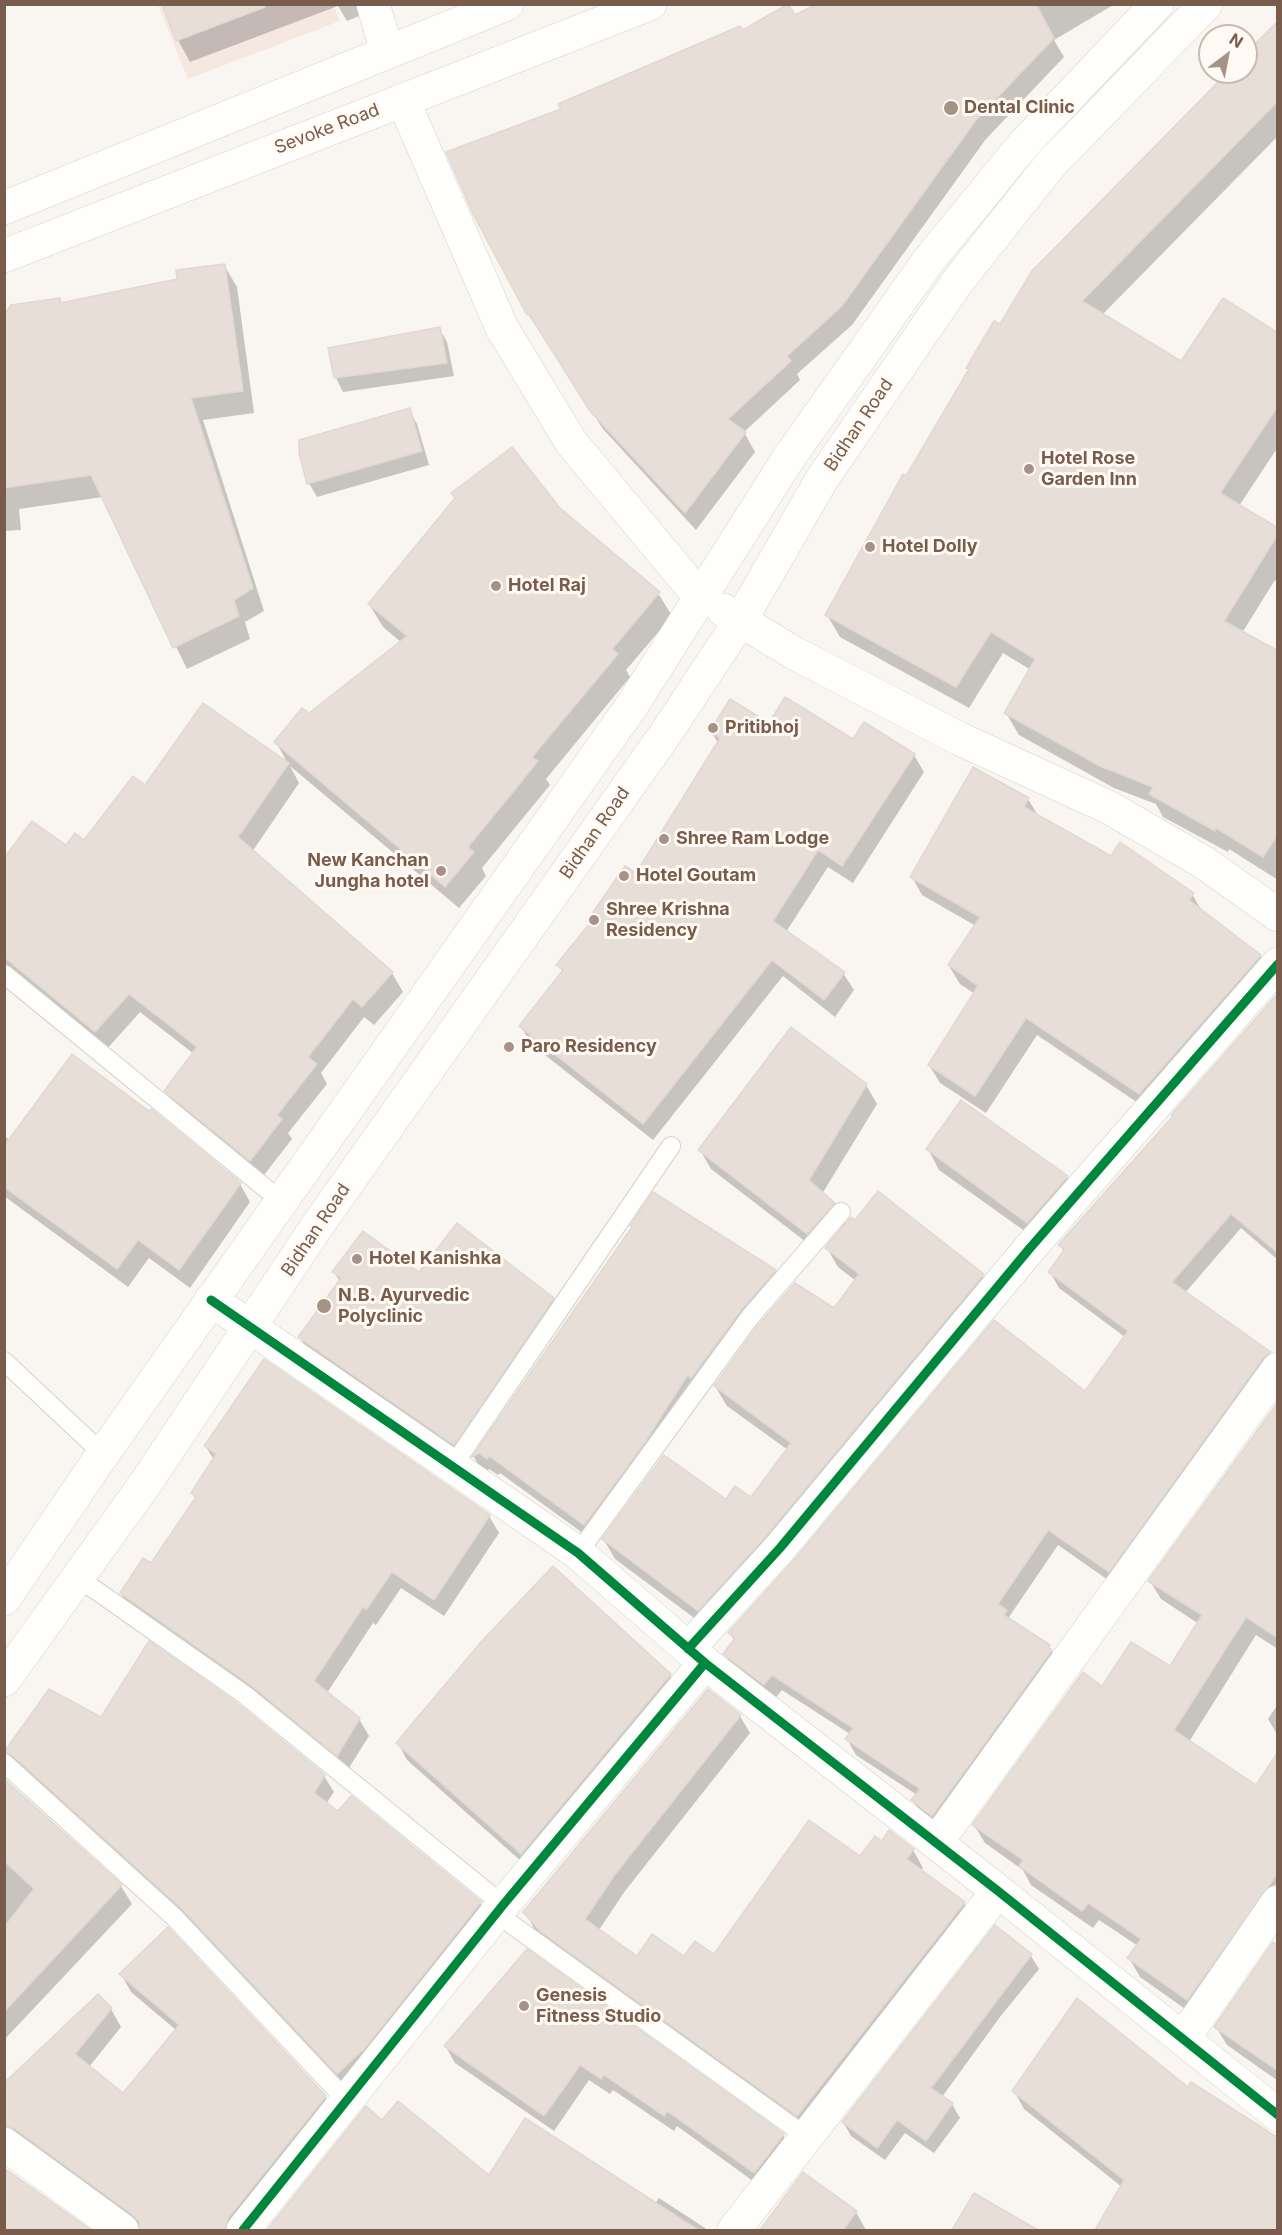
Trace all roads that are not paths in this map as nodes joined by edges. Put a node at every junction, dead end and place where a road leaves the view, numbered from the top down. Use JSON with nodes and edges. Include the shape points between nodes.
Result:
{"nodes":[{"id":1,"x":374,"y":4,"type":"edge"},
{"id":2,"x":507,"y":4,"type":"edge"},
{"id":3,"x":650,"y":4,"type":"edge"},
{"id":4,"x":1157,"y":4,"type":"edge"},
{"id":5,"x":1206,"y":4,"type":"edge"},
{"id":6,"x":431,"y":35,"type":"junction"},
{"id":7,"x":387,"y":52,"type":"junction"},
{"id":8,"x":350,"y":68,"type":"junction"},
{"id":9,"x":451,"y":81,"type":"junction"},
{"id":10,"x":403,"y":100,"type":"junction"},
{"id":11,"x":368,"y":113,"type":"junction"},
{"id":12,"x":4,"y":208,"type":"edge"},
{"id":13,"x":4,"y":256,"type":"edge"},
{"id":14,"x":699,"y":596,"type":"junction"},
{"id":15,"x":740,"y":621,"type":"junction"},
{"id":16,"x":1278,"y":915,"type":"edge"},
{"id":17,"x":1278,"y":964,"type":"edge"},
{"id":18,"x":4,"y":974,"type":"edge"},
{"id":19,"x":671,"y":1146,"type":"dead end"},
{"id":20,"x":281,"y":1201,"type":"junction"},
{"id":21,"x":841,"y":1212,"type":"dead end"},
{"id":22,"x":211,"y":1300,"type":"junction"},
{"id":23,"x":251,"y":1327,"type":"junction"},
{"id":24,"x":4,"y":1361,"type":"edge"},
{"id":25,"x":1278,"y":1369,"type":"edge"},
{"id":26,"x":103,"y":1454,"type":"junction"},
{"id":27,"x":452,"y":1467,"type":"junction"},
{"id":28,"x":145,"y":1484,"type":"junction"},
{"id":29,"x":578,"y":1553,"type":"junction"},
{"id":30,"x":77,"y":1577,"type":"junction"},
{"id":31,"x":4,"y":1599,"type":"edge"},
{"id":32,"x":697,"y":1656,"type":"junction"},
{"id":33,"x":4,"y":1680,"type":"edge"},
{"id":34,"x":4,"y":1763,"type":"edge"},
{"id":35,"x":936,"y":1843,"type":"junction"},
{"id":36,"x":998,"y":1891,"type":"junction"},
{"id":37,"x":1278,"y":1902,"type":"edge"},
{"id":38,"x":500,"y":1910,"type":"junction"},
{"id":39,"x":1183,"y":2039,"type":"junction"},
{"id":40,"x":346,"y":2100,"type":"junction"},
{"id":41,"x":1278,"y":2115,"type":"edge"},
{"id":42,"x":807,"y":2137,"type":"junction"},
{"id":43,"x":4,"y":2144,"type":"edge"},
{"id":44,"x":122,"y":2230,"type":"edge"},
{"id":45,"x":243,"y":2230,"type":"edge"},
{"id":46,"x":734,"y":2230,"type":"edge"}],
"edges":[{"from":1,"to":7,"type":"street"},
{"from":2,"to":6,"type":"street"},
{"from":3,"to":9,"type":"street","name":"Sevoke Road"},
{"from":4,"to":14,"type":"street","name":"Bidhan Road","via":[[1024,144],[928,260],[788,459]]},
{"from":5,"to":15,"type":"street","name":"Bidhan Road","via":[[1050,165],[958,281],[822,479]]},
{"from":6,"to":7,"type":"street"},
{"from":6,"to":9,"type":"street"},
{"from":7,"to":8,"type":"street"},
{"from":8,"to":11,"type":"street"},
{"from":8,"to":12,"type":"street"},
{"from":9,"to":10,"type":"street","name":"Sevoke Road"},
{"from":10,"to":11,"type":"street","name":"Sevoke Road"},
{"from":10,"to":14,"type":"street","via":[[502,328],[571,441]]},
{"from":11,"to":13,"type":"street","name":"Sevoke Road"},
{"from":14,"to":15,"type":"street"},
{"from":14,"to":20,"type":"street","name":"Bidhan Road","via":[[631,707]]},
{"from":15,"to":16,"type":"street","via":[[950,734],[1110,808],[1203,862]]},
{"from":15,"to":23,"type":"street","name":"Bidhan Road","via":[[659,743],[317,1226]]},
{"from":17,"to":32,"type":"street","via":[[1030,1248],[780,1548]]},
{"from":18,"to":20,"type":"lane"},
{"from":19,"to":27,"type":"lane"},
{"from":20,"to":22,"type":"street","name":"Bidhan Road"},
{"from":21,"to":29,"type":"lane","via":[[750,1317]]},
{"from":22,"to":23,"type":"street"},
{"from":22,"to":26,"type":"street","name":"Bidhan Road"},
{"from":23,"to":27,"type":"street"},
{"from":23,"to":28,"type":"street","name":"Bidhan Road"},
{"from":24,"to":26,"type":"lane"},
{"from":25,"to":35,"type":"street"},
{"from":26,"to":28,"type":"street"},
{"from":26,"to":31,"type":"street","name":"Bidhan Road"},
{"from":27,"to":29,"type":"street"},
{"from":28,"to":30,"type":"street","name":"Bidhan Road"},
{"from":29,"to":32,"type":"street"},
{"from":30,"to":33,"type":"street","name":"Bidhan Road"},
{"from":30,"to":38,"type":"lane","via":[[245,1695]]},
{"from":32,"to":35,"type":"street"},
{"from":32,"to":38,"type":"street"},
{"from":34,"to":40,"type":"lane","via":[[174,1917]]},
{"from":35,"to":36,"type":"street"},
{"from":36,"to":39,"type":"street"},
{"from":36,"to":42,"type":"street"},
{"from":37,"to":39,"type":"street"},
{"from":38,"to":40,"type":"street"},
{"from":38,"to":42,"type":"lane"},
{"from":39,"to":41,"type":"street"},
{"from":40,"to":45,"type":"street"},
{"from":42,"to":46,"type":"street"},
{"from":43,"to":44,"type":"street"}]}
